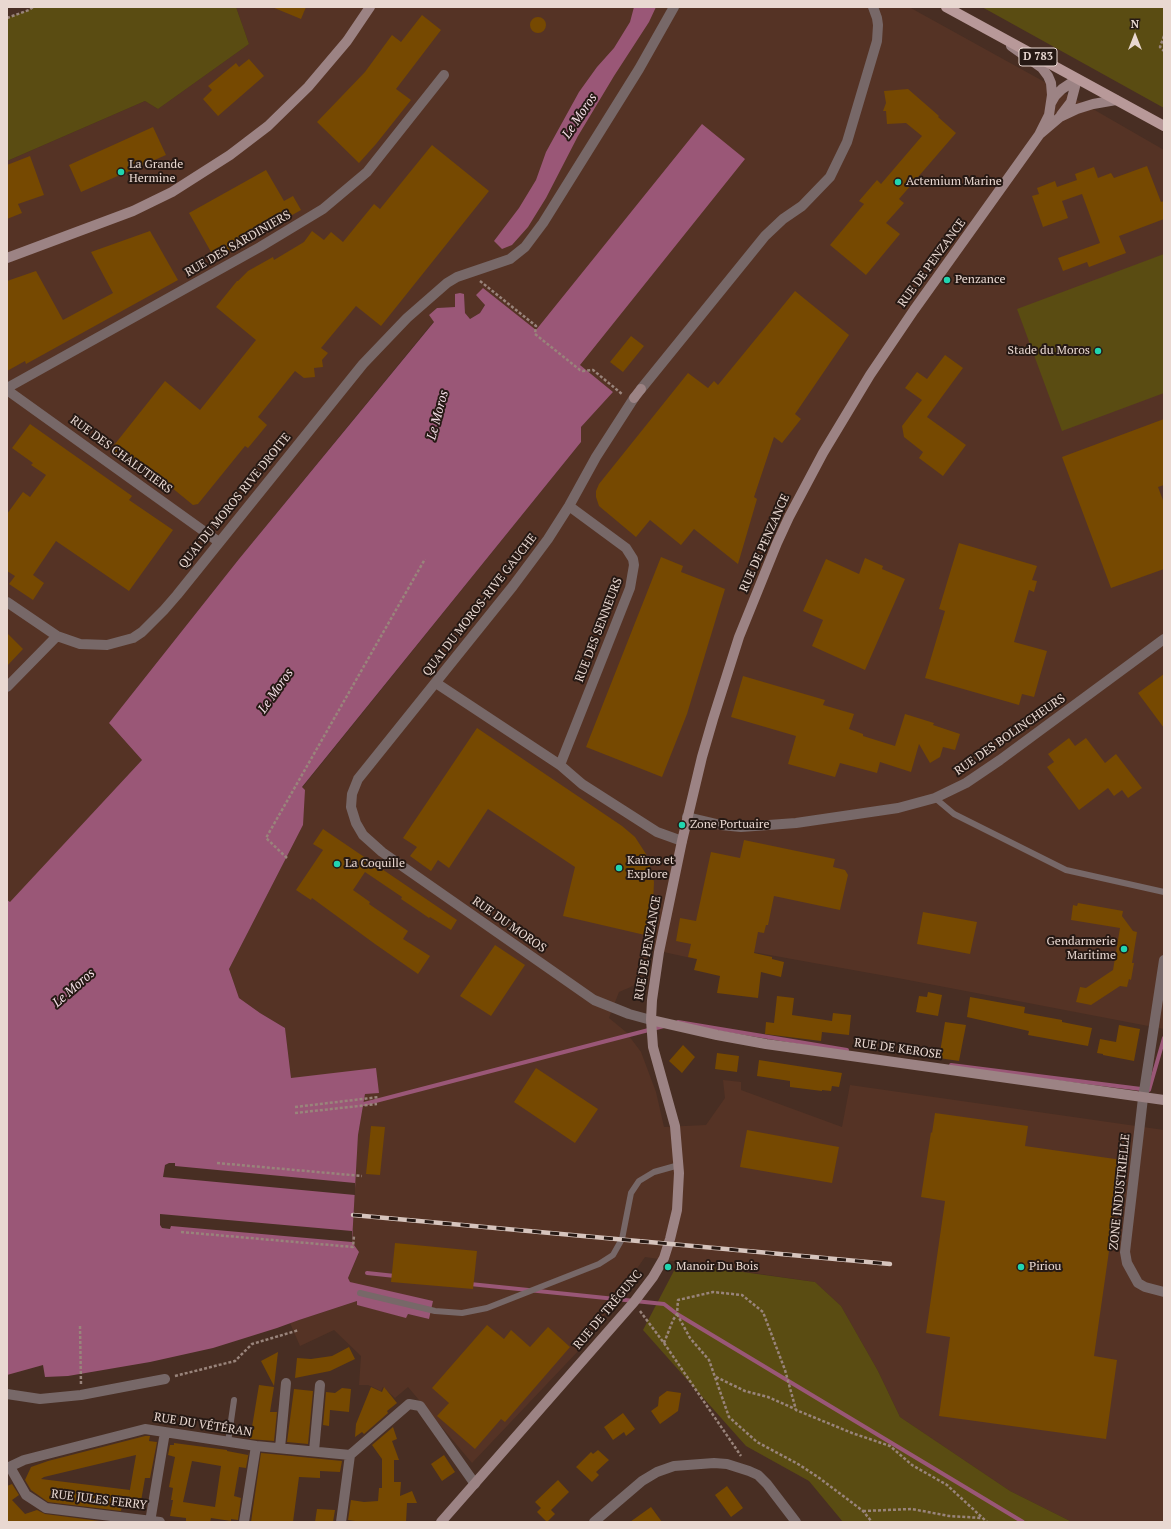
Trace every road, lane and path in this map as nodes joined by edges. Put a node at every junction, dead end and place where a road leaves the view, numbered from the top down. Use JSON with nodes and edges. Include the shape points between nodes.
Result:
{"nodes":[{"id":1,"x":33,"y":7,"type":"edge"},
{"id":2,"x":370,"y":7,"type":"edge"},
{"id":3,"x":674,"y":7,"type":"edge"},
{"id":4,"x":873,"y":7,"type":"edge"},
{"id":5,"x":946,"y":7,"type":"edge"},
{"id":6,"x":7,"y":18,"type":"edge"},
{"id":7,"x":998,"y":35,"type":"junction"},
{"id":8,"x":1164,"y":36,"type":"edge"},
{"id":9,"x":1164,"y":51,"type":"edge"},
{"id":10,"x":444,"y":75,"type":"dead end"},
{"id":11,"x":1077,"y":79,"type":"junction"},
{"id":12,"x":1116,"y":100,"type":"junction"},
{"id":13,"x":1051,"y":103,"type":"junction"},
{"id":14,"x":1060,"y":117,"type":"junction"},
{"id":15,"x":1164,"y":126,"type":"edge"},
{"id":16,"x":1039,"y":135,"type":"junction"},
{"id":17,"x":7,"y":258,"type":"edge"},
{"id":18,"x":482,"y":283,"type":"dead end"},
{"id":19,"x":7,"y":389,"type":"edge"},
{"id":20,"x":616,"y":389,"type":"dead end"},
{"id":21,"x":641,"y":389,"type":"joint"},
{"id":22,"x":634,"y":398,"type":"joint"},
{"id":23,"x":569,"y":506,"type":"junction"},
{"id":24,"x":219,"y":542,"type":"junction"},
{"id":25,"x":425,"y":559,"type":"dead end"},
{"id":26,"x":7,"y":602,"type":"edge"},
{"id":27,"x":57,"y":636,"type":"junction"},
{"id":28,"x":1164,"y":639,"type":"edge"},
{"id":29,"x":436,"y":682,"type":"junction"},
{"id":30,"x":7,"y":687,"type":"edge"},
{"id":31,"x":560,"y":765,"type":"junction"},
{"id":32,"x":935,"y":798,"type":"junction"},
{"id":33,"x":687,"y":817,"type":"junction"},
{"id":34,"x":363,"y":835,"type":"joint"},
{"id":35,"x":682,"y":841,"type":"junction"},
{"id":36,"x":287,"y":858,"type":"dead end"},
{"id":37,"x":1164,"y":892,"type":"edge"},
{"id":38,"x":1164,"y":960,"type":"edge"},
{"id":39,"x":651,"y":1020,"type":"junction"},
{"id":40,"x":379,"y":1097,"type":"dead end"},
{"id":41,"x":1143,"y":1098,"type":"junction"},
{"id":42,"x":1164,"y":1100,"type":"edge"},
{"id":43,"x":377,"y":1104,"type":"dead end"},
{"id":44,"x":295,"y":1107,"type":"dead end"},
{"id":45,"x":295,"y":1113,"type":"dead end"},
{"id":46,"x":217,"y":1163,"type":"dead end"},
{"id":47,"x":679,"y":1165,"type":"junction"},
{"id":48,"x":362,"y":1176,"type":"dead end"},
{"id":49,"x":181,"y":1232,"type":"dead end"},
{"id":50,"x":354,"y":1236,"type":"dead end"},
{"id":51,"x":1164,"y":1292,"type":"edge"},
{"id":52,"x":360,"y":1293,"type":"dead end"},
{"id":53,"x":634,"y":1302,"type":"junction"},
{"id":54,"x":677,"y":1314,"type":"junction"},
{"id":55,"x":80,"y":1326,"type":"dead end"},
{"id":56,"x":299,"y":1330,"type":"dead end"},
{"id":57,"x":664,"y":1343,"type":"junction"},
{"id":58,"x":81,"y":1376,"type":"dead end"},
{"id":59,"x":716,"y":1377,"type":"junction"},
{"id":60,"x":165,"y":1379,"type":"joint"},
{"id":61,"x":286,"y":1383,"type":"dead end"},
{"id":62,"x":320,"y":1385,"type":"dead end"},
{"id":63,"x":7,"y":1394,"type":"edge"},
{"id":64,"x":234,"y":1400,"type":"dead end"},
{"id":65,"x":796,"y":1410,"type":"junction"},
{"id":66,"x":165,"y":1432,"type":"junction"},
{"id":67,"x":228,"y":1442,"type":"junction"},
{"id":68,"x":256,"y":1446,"type":"junction"},
{"id":69,"x":280,"y":1448,"type":"junction"},
{"id":70,"x":314,"y":1451,"type":"junction"},
{"id":71,"x":350,"y":1455,"type":"junction"},
{"id":72,"x":8,"y":1467,"type":"edge"},
{"id":73,"x":749,"y":1470,"type":"junction"},
{"id":74,"x":475,"y":1484,"type":"junction"},
{"id":75,"x":863,"y":1511,"type":"junction"},
{"id":76,"x":983,"y":1518,"type":"junction"},
{"id":77,"x":601,"y":1520,"type":"edge"},
{"id":78,"x":154,"y":1521,"type":"edge"},
{"id":79,"x":244,"y":1522,"type":"edge"},
{"id":80,"x":341,"y":1522,"type":"edge"},
{"id":81,"x":441,"y":1522,"type":"edge"},
{"id":82,"x":796,"y":1522,"type":"edge"},
{"id":83,"x":872,"y":1522,"type":"edge"},
{"id":84,"x":987,"y":1522,"type":"edge"}],
"edges":[{"from":1,"to":6,"type":"path"},
{"from":2,"to":17,"type":"main road","via":[[347,41],[308,87],[268,126],[224,159],[172,192],[133,211]]},
{"from":3,"to":24,"type":"street","name":"QUAI DU MOROS RIVE DROITE","via":[[639,69],[543,223],[525,247],[506,261],[457,277],[447,283],[407,318],[364,364]]},
{"from":4,"to":21,"type":"street","via":[[878,25],[877,41],[846,142],[830,177],[802,206],[765,236]]},
{"from":5,"to":7,"type":"main road","number":"D 783"},
{"from":7,"to":11,"type":"main road","number":"D 783"},
{"from":7,"to":13,"type":"main road","name":"RUE DE PENZANCE","via":[[1042,68],[1051,83]]},
{"from":8,"to":9,"type":"path","via":[[1160,47]]},
{"from":10,"to":19,"type":"street","name":"RUE DES SARDINIERS","via":[[367,172],[323,209]]},
{"from":11,"to":12,"type":"main road","number":"D 783"},
{"from":11,"to":13,"type":"main road","via":[[1062,89]]},
{"from":11,"to":14,"type":"main road","via":[[1071,102]]},
{"from":12,"to":14,"type":"main road","name":"RUE DE PENZANCE","via":[[1093,104]]},
{"from":12,"to":15,"type":"main road","number":"D 783"},
{"from":13,"to":16,"type":"main road","name":"RUE DE PENZANCE","via":[[1049,115]]},
{"from":14,"to":16,"type":"main road","name":"RUE DE PENZANCE"},
{"from":16,"to":33,"type":"main road","name":"RUE DE PENZANCE","via":[[870,375],[803,489],[777,543],[730,663]]},
{"from":18,"to":20,"type":"path","via":[[536,326],[535,334],[580,370],[593,370]]},
{"from":19,"to":24,"type":"street","name":"RUE DES CHALUTIERS"},
{"from":21,"to":22,"type":"main road","name":"QUAI DU MOROS-RIVE GAUCHE"},
{"from":22,"to":23,"type":"street","name":"QUAI DU MOROS-RIVE GAUCHE"},
{"from":23,"to":29,"type":"street","name":"QUAI DU MOROS-RIVE GAUCHE","via":[[514,586]]},
{"from":23,"to":31,"type":"street","name":"RUE DES SENNEURS","via":[[626,548],[633,558],[634,565],[630,588]]},
{"from":24,"to":27,"type":"street","name":"QUAI DU MOROS RIVE DROITE","via":[[164,610],[133,638],[107,645],[88,646]]},
{"from":25,"to":36,"type":"path","via":[[266,838]]},
{"from":26,"to":27,"type":"street","name":"QUAI DU MOROS RIVE DROITE"},
{"from":27,"to":30,"type":"street"},
{"from":28,"to":32,"type":"street","name":"RUE DES BOLINCHEURS","via":[[1000,760],[966,783]]},
{"from":29,"to":31,"type":"street"},
{"from":29,"to":34,"type":"street","name":"QUAI DU MOROS-RIVE GAUCHE","via":[[358,779],[352,794],[351,807]]},
{"from":31,"to":35,"type":"street","via":[[582,784],[657,832]]},
{"from":32,"to":33,"type":"street","name":"RUE DES BOLINCHEURS","via":[[898,808],[796,823],[741,827]]},
{"from":32,"to":37,"type":"lane","via":[[954,814],[1066,870]]},
{"from":33,"to":35,"type":"main road","name":"RUE DE PENZANCE"},
{"from":34,"to":39,"type":"street","name":"RUE DU MOROS","via":[[382,852],[594,1000]]},
{"from":35,"to":39,"type":"main road","name":"RUE DE PENZANCE","via":[[659,952]]},
{"from":38,"to":41,"type":"street"},
{"from":39,"to":41,"type":"main road","name":"RUE DE KEROSE","via":[[766,1044]]},
{"from":39,"to":47,"type":"main road","name":"RUE DE TRÉGUNC","via":[[651,1036],[656,1059],[675,1126]]},
{"from":40,"to":44,"type":"path"},
{"from":41,"to":42,"type":"main road","name":"RUE DE KEROSE"},
{"from":41,"to":51,"type":"street","name":"ZONE INDUSTRIELLE","via":[[1125,1252],[1127,1263],[1138,1283]]},
{"from":43,"to":45,"type":"path"},
{"from":46,"to":48,"type":"path"},
{"from":47,"to":52,"type":"lane","via":[[654,1172],[639,1181],[631,1193],[622,1239],[613,1255],[599,1264],[486,1308],[462,1314],[435,1311]]},
{"from":47,"to":53,"type":"main road","name":"RUE DE TRÉGUNC","via":[[677,1210],[664,1258]]},
{"from":49,"to":50,"type":"path","via":[[354,1247]]},
{"from":53,"to":57,"type":"path"},
{"from":53,"to":74,"type":"main road","name":"RUE DE TRÉGUNC"},
{"from":54,"to":57,"type":"path"},
{"from":54,"to":59,"type":"path","via":[[690,1338],[709,1360]]},
{"from":54,"to":65,"type":"path","via":[[678,1300],[714,1292],[742,1295],[758,1307],[763,1312],[774,1338]]},
{"from":55,"to":58,"type":"path"},
{"from":56,"to":60,"type":"path","via":[[252,1344],[235,1361]]},
{"from":57,"to":73,"type":"path"},
{"from":59,"to":65,"type":"path"},
{"from":59,"to":75,"type":"path","via":[[729,1417],[757,1442],[808,1471]]},
{"from":60,"to":63,"type":"street","via":[[74,1396],[40,1399]]},
{"from":61,"to":69,"type":"street"},
{"from":62,"to":70,"type":"street"},
{"from":64,"to":67,"type":"lane"},
{"from":65,"to":76,"type":"path","via":[[890,1446],[912,1465],[947,1485]]},
{"from":66,"to":67,"type":"street","name":"RUE DU VÉTÉRAN"},
{"from":66,"to":72,"type":"street","name":"RUE DU VÉTÉRAN","via":[[145,1429],[24,1460]]},
{"from":66,"to":78,"type":"street"},
{"from":67,"to":68,"type":"street","name":"RUE DU VÉTÉRAN"},
{"from":68,"to":69,"type":"street","name":"RUE DU VÉTÉRAN"},
{"from":68,"to":79,"type":"street"},
{"from":69,"to":70,"type":"street","name":"RUE DU VÉTÉRAN"},
{"from":70,"to":71,"type":"street","name":"RUE DU VÉTÉRAN"},
{"from":71,"to":74,"type":"street","via":[[409,1404],[420,1406]]},
{"from":71,"to":80,"type":"street"},
{"from":72,"to":78,"type":"street","name":"RUE JULES FERRY","via":[[26,1495],[46,1508]]},
{"from":73,"to":77,"type":"street","via":[[714,1463],[674,1466],[642,1481]]},
{"from":73,"to":82,"type":"street","via":[[767,1484]]},
{"from":74,"to":81,"type":"main road","name":"RUE DE TRÉGUNC"},
{"from":75,"to":76,"type":"path","via":[[912,1509],[949,1516]]},
{"from":75,"to":83,"type":"path"},
{"from":76,"to":84,"type":"path"}]}
